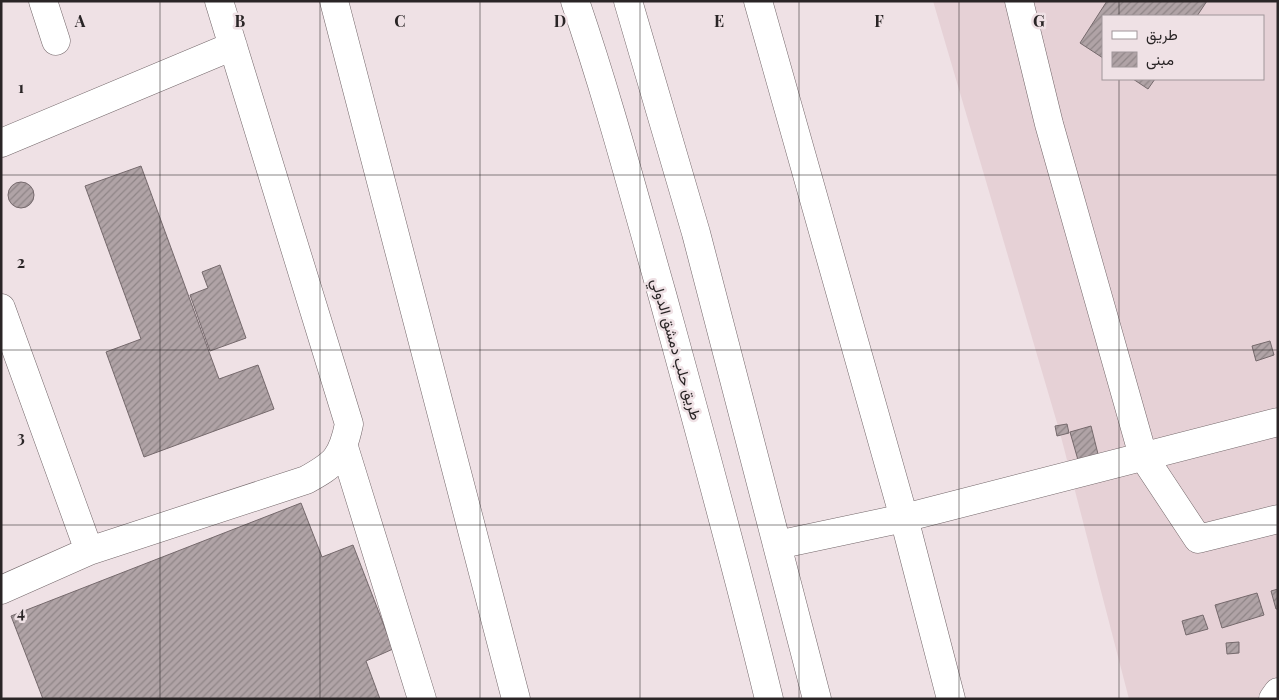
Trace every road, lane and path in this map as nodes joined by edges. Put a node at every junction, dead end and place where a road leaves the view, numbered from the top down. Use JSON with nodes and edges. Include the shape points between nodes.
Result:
{"nodes":[{"id":1,"x":43,"y":1,"type":"edge"},
{"id":2,"x":220,"y":1,"type":"edge"},
{"id":3,"x":334,"y":1,"type":"edge"},
{"id":4,"x":575,"y":1,"type":"edge"},
{"id":5,"x":628,"y":1,"type":"edge"},
{"id":6,"x":758,"y":1,"type":"edge"},
{"id":7,"x":1019,"y":1,"type":"edge"},
{"id":8,"x":56,"y":41,"type":"dead end"},
{"id":9,"x":233,"y":46,"type":"junction"},
{"id":10,"x":1,"y":143,"type":"edge"},
{"id":11,"x":1,"y":308,"type":"edge"},
{"id":12,"x":1278,"y":422,"type":"edge"},
{"id":13,"x":344,"y":448,"type":"junction"},
{"id":14,"x":1144,"y":456,"type":"junction"},
{"id":15,"x":904,"y":518,"type":"junction"},
{"id":16,"x":1278,"y":519,"type":"edge"},
{"id":17,"x":777,"y":545,"type":"junction"},
{"id":18,"x":89,"y":551,"type":"junction"},
{"id":19,"x":1,"y":590,"type":"edge"},
{"id":20,"x":1278,"y":692,"type":"edge"},
{"id":21,"x":422,"y":699,"type":"edge"},
{"id":22,"x":516,"y":699,"type":"edge"},
{"id":23,"x":770,"y":699,"type":"edge"},
{"id":24,"x":817,"y":699,"type":"edge"},
{"id":25,"x":950,"y":699,"type":"edge"},
{"id":26,"x":1273,"y":699,"type":"edge"}],
"edges":[{"from":1,"to":8,"type":"main road"},
{"from":2,"to":9,"type":"main road"},
{"from":3,"to":22,"type":"main road"},
{"from":4,"to":23,"type":"main road","name":"طريق حلب دمشق الدولي","via":[[659,285]]},
{"from":5,"to":17,"type":"main road","via":[[696,233]]},
{"from":6,"to":15,"type":"main road"},
{"from":7,"to":14,"type":"main road","via":[[1049,124]]},
{"from":9,"to":10,"type":"main road"},
{"from":9,"to":13,"type":"main road","via":[[349,424]]},
{"from":11,"to":18,"type":"main road"},
{"from":12,"to":14,"type":"main road"},
{"from":13,"to":18,"type":"main road","via":[[329,467],[306,480]]},
{"from":13,"to":21,"type":"main road"},
{"from":14,"to":15,"type":"main road"},
{"from":14,"to":16,"type":"main road","via":[[1198,540]]},
{"from":15,"to":17,"type":"main road"},
{"from":15,"to":25,"type":"main road"},
{"from":17,"to":24,"type":"main road"},
{"from":18,"to":19,"type":"main road"},
{"from":20,"to":26,"type":"main road"}]}
